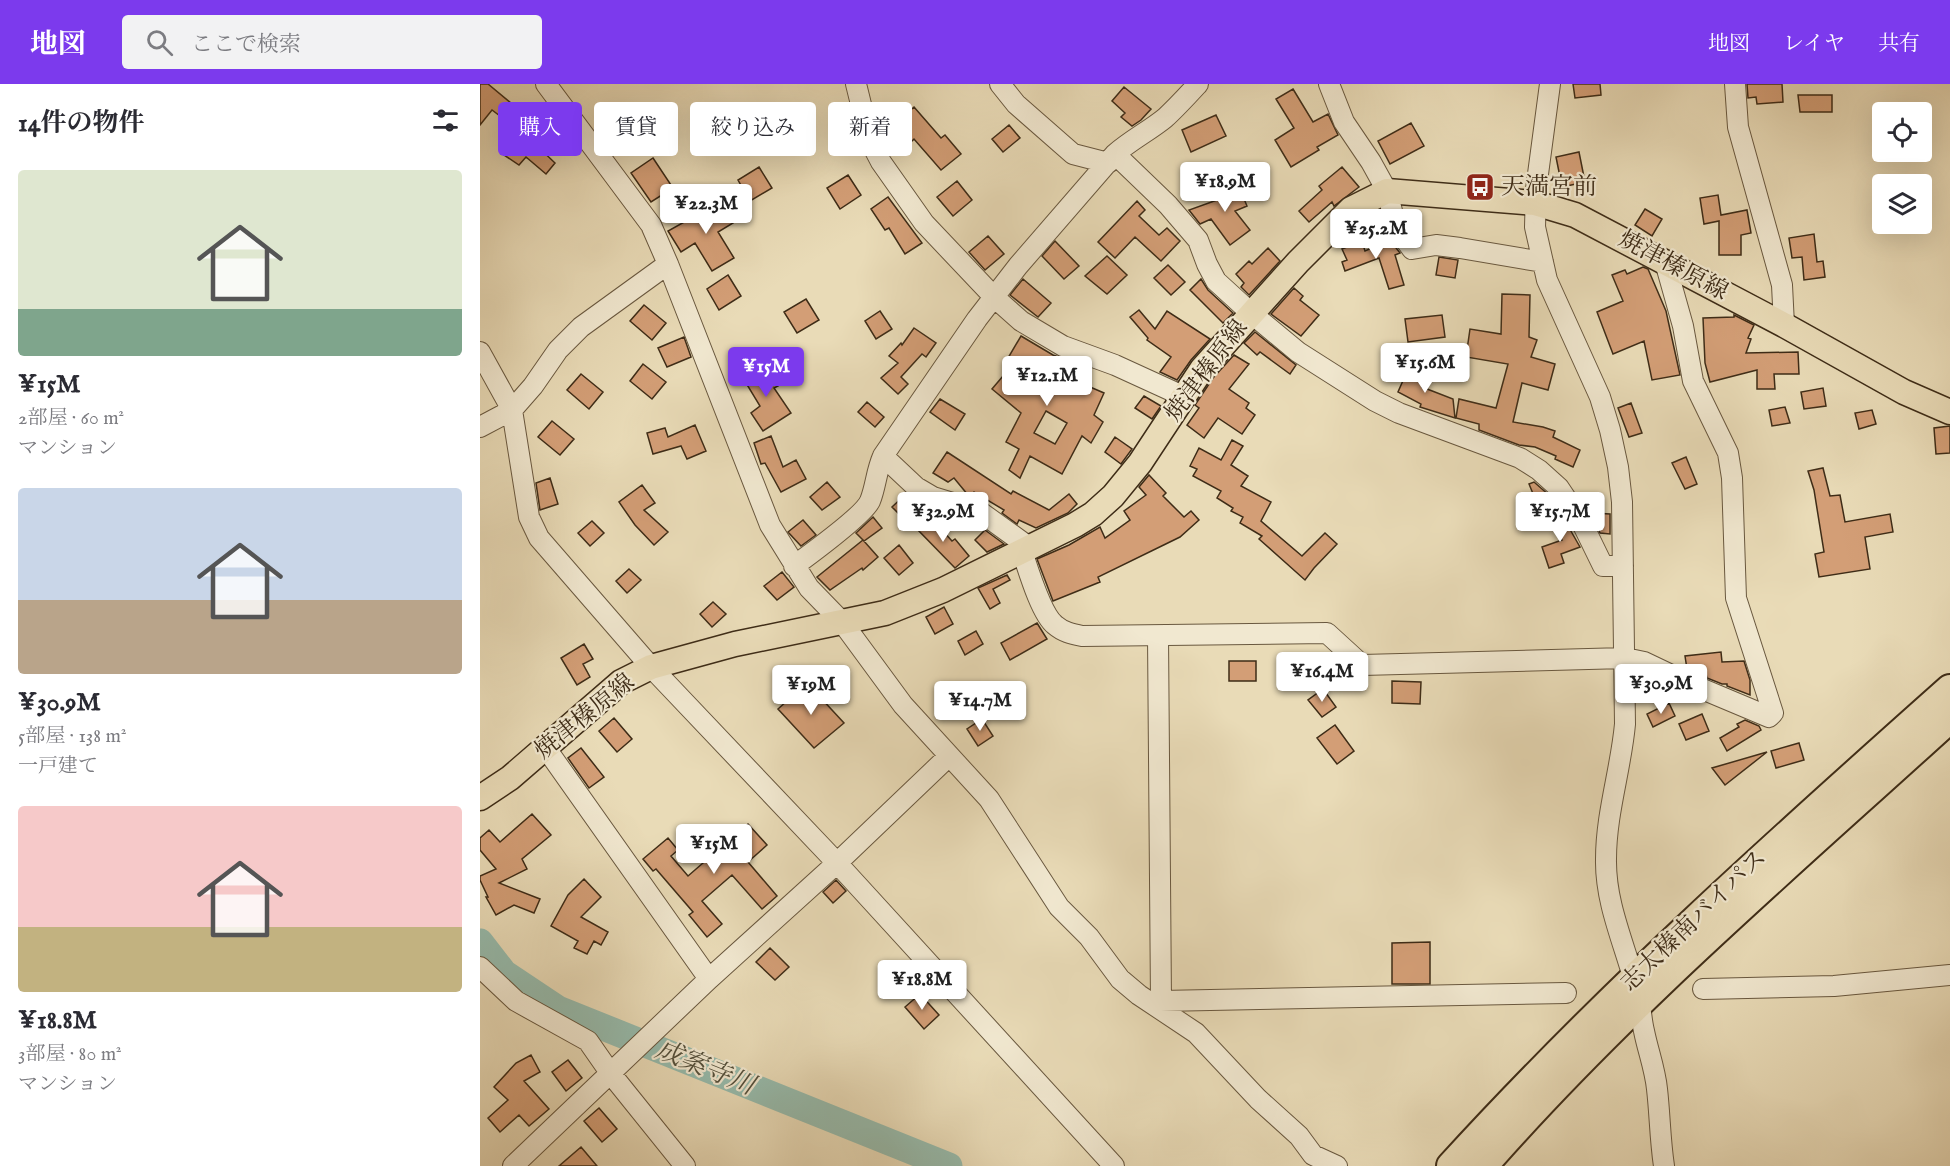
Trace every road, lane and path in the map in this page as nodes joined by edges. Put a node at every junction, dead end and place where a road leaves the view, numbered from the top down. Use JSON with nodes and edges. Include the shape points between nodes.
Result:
{"nodes":[{"id":1,"x":546,"y":84,"type":"edge"},
{"id":2,"x":856,"y":84,"type":"edge"},
{"id":3,"x":1000,"y":84,"type":"edge"},
{"id":4,"x":1198,"y":84,"type":"edge"},
{"id":5,"x":1329,"y":84,"type":"edge"},
{"id":6,"x":1550,"y":84,"type":"edge"},
{"id":7,"x":1735,"y":84,"type":"edge"},
{"id":8,"x":1112,"y":159,"type":"junction"},
{"id":9,"x":1387,"y":191,"type":"junction"},
{"id":10,"x":1535,"y":203,"type":"junction"},
{"id":11,"x":1543,"y":262,"type":"junction"},
{"id":12,"x":1665,"y":262,"type":"junction"},
{"id":13,"x":668,"y":264,"type":"junction"},
{"id":14,"x":994,"y":297,"type":"junction"},
{"id":15,"x":1251,"y":313,"type":"junction"},
{"id":16,"x":1784,"y":325,"type":"junction"},
{"id":17,"x":480,"y":352,"type":"edge"},
{"id":18,"x":1185,"y":397,"type":"junction"},
{"id":19,"x":512,"y":410,"type":"junction"},
{"id":20,"x":1950,"y":412,"type":"edge"},
{"id":21,"x":480,"y":427,"type":"edge"},
{"id":22,"x":883,"y":456,"type":"junction"},
{"id":23,"x":1025,"y":549,"type":"junction"},
{"id":24,"x":794,"y":566,"type":"junction"},
{"id":25,"x":1623,"y":566,"type":"junction"},
{"id":26,"x":842,"y":622,"type":"junction"},
{"id":27,"x":1158,"y":636,"type":"junction"},
{"id":28,"x":1625,"y":658,"type":"junction"},
{"id":29,"x":651,"y":667,"type":"junction"},
{"id":30,"x":1950,"y":689,"type":"edge"},
{"id":31,"x":1950,"y":718,"type":"edge"},
{"id":32,"x":545,"y":747,"type":"junction"},
{"id":33,"x":949,"y":756,"type":"junction"},
{"id":34,"x":480,"y":798,"type":"edge"},
{"id":35,"x":837,"y":863,"type":"junction"},
{"id":36,"x":480,"y":967,"type":"edge"},
{"id":37,"x":1950,"y":975,"type":"edge"},
{"id":38,"x":709,"y":979,"type":"junction"},
{"id":39,"x":1703,"y":989,"type":"dead end"},
{"id":40,"x":1636,"y":991,"type":"junction"},
{"id":41,"x":1566,"y":993,"type":"dead end"},
{"id":42,"x":1161,"y":1005,"type":"junction"},
{"id":43,"x":611,"y":1074,"type":"junction"},
{"id":44,"x":513,"y":1166,"type":"edge"},
{"id":45,"x":685,"y":1166,"type":"edge"},
{"id":46,"x":1114,"y":1166,"type":"edge"},
{"id":47,"x":1337,"y":1166,"type":"edge"},
{"id":48,"x":1451,"y":1166,"type":"edge"},
{"id":49,"x":1483,"y":1166,"type":"edge"},
{"id":50,"x":1664,"y":1166,"type":"edge"}],
"edges":[{"from":1,"to":13,"type":"street","via":[[651,225]]},
{"from":2,"to":14,"type":"street","via":[[870,141],[881,162],[924,223]]},
{"from":3,"to":8,"type":"street","via":[[1016,104],[1073,154]]},
{"from":4,"to":8,"type":"street","via":[[1163,119]]},
{"from":5,"to":9,"type":"street","via":[[1344,122]]},
{"from":6,"to":10,"type":"street"},
{"from":7,"to":16,"type":"street","via":[[1738,127],[1782,285]]},
{"from":8,"to":14,"type":"street"},
{"from":8,"to":15,"type":"street","via":[[1175,214],[1198,240],[1216,281]]},
{"from":9,"to":10,"type":"main road","name":"焼津榛原線"},
{"from":9,"to":11,"type":"street","via":[[1396,228],[1412,249],[1436,245]]},
{"from":9,"to":15,"type":"main road","name":"焼津榛原線","via":[[1352,209]]},
{"from":10,"to":11,"type":"street","via":[[1535,227]]},
{"from":10,"to":12,"type":"main road","name":"焼津榛原線","via":[[1575,214]]},
{"from":11,"to":25,"type":"street","via":[[1610,430],[1620,479]]},
{"from":12,"to":16,"type":"main road","name":"焼津榛原線"},
{"from":12,"to":28,"type":"street","via":[[1693,381],[1728,453],[1737,598],[1773,713],[1769,717],[1644,662]]},
{"from":13,"to":19,"type":"street","via":[[581,327]]},
{"from":13,"to":24,"type":"street","via":[[770,525]]},
{"from":14,"to":18,"type":"street","via":[[1021,321],[1063,346]]},
{"from":14,"to":22,"type":"street"},
{"from":15,"to":18,"type":"main road","name":"焼津榛原線","via":[[1202,369]]},
{"from":15,"to":25,"type":"street","via":[[1298,352],[1376,401],[1520,458],[1539,470],[1559,488],[1581,521],[1603,566]]},
{"from":16,"to":20,"type":"main road","name":"焼津榛原線","via":[[1904,392]]},
{"from":17,"to":19,"type":"street"},
{"from":18,"to":23,"type":"main road","name":"焼津榛原線","via":[[1113,496],[1075,525]]},
{"from":19,"to":21,"type":"street"},
{"from":19,"to":29,"type":"street","via":[[529,516],[539,538]]},
{"from":22,"to":23,"type":"street","via":[[916,487],[979,511]]},
{"from":22,"to":24,"type":"street","via":[[876,470],[870,503]]},
{"from":23,"to":26,"type":"main road","name":"焼津榛原線","via":[[943,590],[885,613]]},
{"from":23,"to":27,"type":"street","via":[[1042,604],[1053,624],[1082,636]]},
{"from":24,"to":26,"type":"street"},
{"from":25,"to":28,"type":"street"},
{"from":26,"to":29,"type":"main road","name":"焼津榛原線","via":[[735,644]]},
{"from":26,"to":33,"type":"street","via":[[903,705]]},
{"from":27,"to":28,"type":"street","via":[[1327,633],[1362,665]]},
{"from":27,"to":42,"type":"street"},
{"from":28,"to":40,"type":"street","via":[[1623,742],[1606,859],[1614,917]]},
{"from":29,"to":32,"type":"main road","name":"焼津榛原線","via":[[621,682]]},
{"from":29,"to":35,"type":"street"},
{"from":30,"to":40,"type":"highway","name":"志太榛南バイパス","via":[[1772,847]]},
{"from":31,"to":40,"type":"highway","name":"志太榛南バイパス"},
{"from":32,"to":34,"type":"main road","name":"焼津榛原線"},
{"from":32,"to":38,"type":"street"},
{"from":33,"to":35,"type":"street"},
{"from":33,"to":42,"type":"street","via":[[989,799],[1059,907],[1089,937],[1120,979],[1139,995]]},
{"from":35,"to":38,"type":"street"},
{"from":35,"to":46,"type":"street"},
{"from":36,"to":43,"type":"street","via":[[516,1001],[588,1041]]},
{"from":37,"to":39,"type":"street","via":[[1834,986]]},
{"from":38,"to":43,"type":"street"},
{"from":40,"to":48,"type":"highway","name":"志太榛南バイパス"},
{"from":40,"to":49,"type":"highway","name":"志太榛南バイパス"},
{"from":40,"to":50,"type":"street","via":[[1657,1089]]},
{"from":41,"to":42,"type":"street"},
{"from":42,"to":47,"type":"street","via":[[1196,1033],[1299,1136],[1313,1155]]},
{"from":43,"to":44,"type":"street"},
{"from":43,"to":45,"type":"street"}]}
